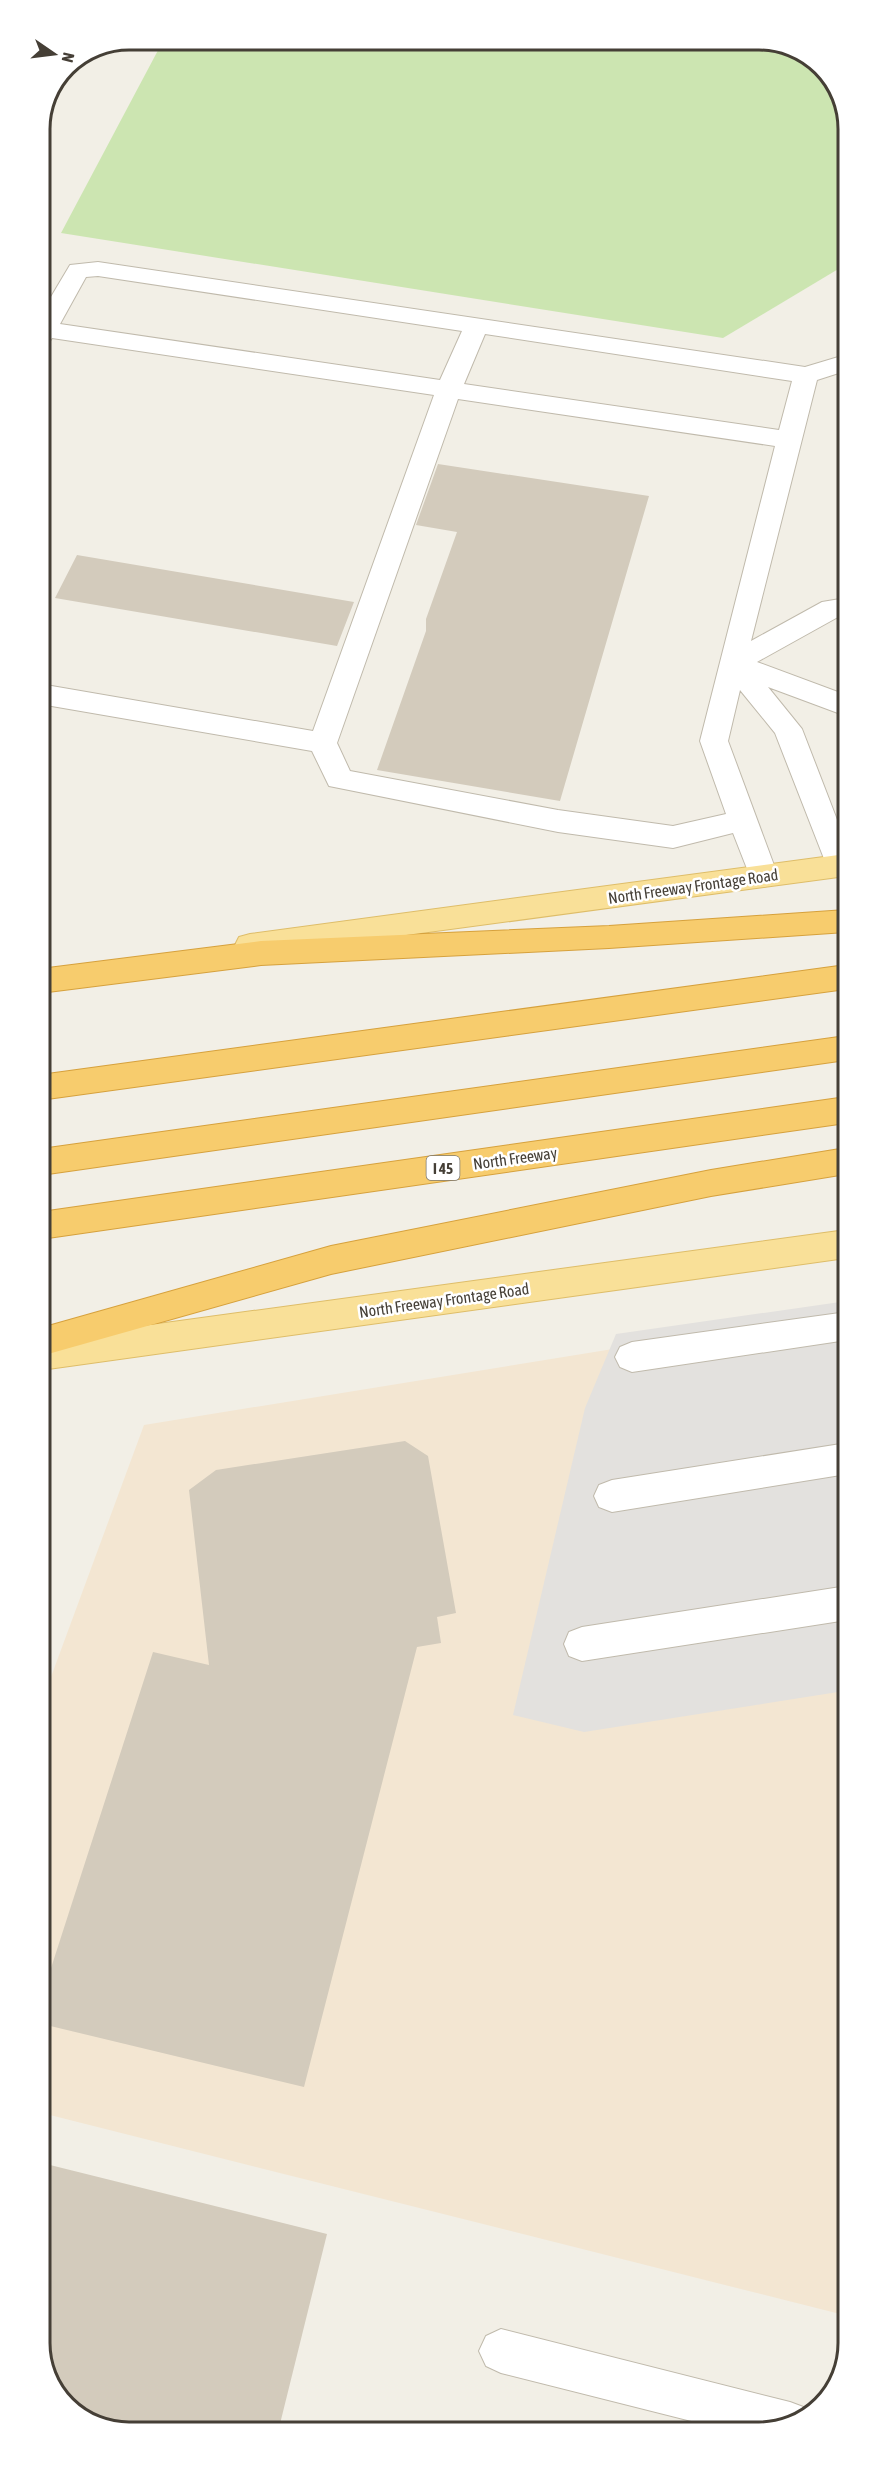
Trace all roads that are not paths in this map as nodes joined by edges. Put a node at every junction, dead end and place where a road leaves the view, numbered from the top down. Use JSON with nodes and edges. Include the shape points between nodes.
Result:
{"nodes":[{"id":1,"x":50,"y":320,"type":"edge"},
{"id":2,"x":477,"y":325,"type":"junction"},
{"id":3,"x":50,"y":335,"type":"edge"},
{"id":4,"x":838,"y":365,"type":"edge"},
{"id":5,"x":806,"y":375,"type":"junction"},
{"id":6,"x":449,"y":389,"type":"junction"},
{"id":7,"x":789,"y":440,"type":"junction"},
{"id":8,"x":838,"y":608,"type":"edge"},
{"id":9,"x":732,"y":663,"type":"junction"},
{"id":10,"x":50,"y":696,"type":"edge"},
{"id":11,"x":838,"y":703,"type":"edge"},
{"id":12,"x":323,"y":743,"type":"junction"},
{"id":13,"x":743,"y":819,"type":"junction"},
{"id":14,"x":838,"y":854,"type":"edge"},
{"id":15,"x":838,"y":867,"type":"edge"},
{"id":16,"x":763,"y":876,"type":"junction"},
{"id":17,"x":838,"y":922,"type":"edge"},
{"id":18,"x":50,"y":976,"type":"edge"},
{"id":19,"x":838,"y":978,"type":"edge"},
{"id":20,"x":50,"y":980,"type":"edge"},
{"id":21,"x":838,"y":1049,"type":"edge"},
{"id":22,"x":50,"y":1087,"type":"edge"},
{"id":23,"x":838,"y":1111,"type":"edge"},
{"id":24,"x":50,"y":1161,"type":"edge"},
{"id":25,"x":838,"y":1162,"type":"edge"},
{"id":26,"x":50,"y":1225,"type":"edge"},
{"id":27,"x":838,"y":1245,"type":"edge"},
{"id":28,"x":838,"y":1327,"type":"edge"},
{"id":29,"x":49,"y":1340,"type":"edge"},
{"id":30,"x":49,"y":1354,"type":"edge"},
{"id":31,"x":632,"y":1357,"type":"dead end"},
{"id":32,"x":838,"y":1459,"type":"edge"},
{"id":33,"x":612,"y":1496,"type":"dead end"},
{"id":34,"x":838,"y":1604,"type":"edge"},
{"id":35,"x":582,"y":1644,"type":"dead end"},
{"id":36,"x":501,"y":2351,"type":"dead end"},
{"id":37,"x":703,"y":2416,"type":"edge"},
{"id":38,"x":768,"y":2422,"type":"edge"}],
"edges":[{"from":1,"to":2,"type":"lane","via":[[78,270],[98,269]]},
{"from":2,"to":5,"type":"lane"},
{"from":2,"to":6,"type":"lane"},
{"from":3,"to":6,"type":"lane"},
{"from":4,"to":5,"type":"lane"},
{"from":5,"to":7,"type":"lane"},
{"from":6,"to":7,"type":"lane"},
{"from":6,"to":12,"type":"lane"},
{"from":7,"to":9,"type":"lane"},
{"from":8,"to":9,"type":"lane"},
{"from":9,"to":11,"type":"lane"},
{"from":9,"to":13,"type":"lane","via":[[714,741]]},
{"from":9,"to":14,"type":"lane","via":[[788,729]]},
{"from":10,"to":12,"type":"lane"},
{"from":12,"to":13,"type":"lane","via":[[339,779],[558,821],[673,837]]},
{"from":13,"to":16,"type":"lane"},
{"from":15,"to":16,"type":"main road","name":"North Freeway Frontage Road"},
{"from":16,"to":18,"type":"main road","name":"North Freeway Frontage Road"},
{"from":17,"to":20,"type":"highway","via":[[261,953]]},
{"from":19,"to":22,"type":"highway"},
{"from":21,"to":24,"type":"highway"},
{"from":23,"to":26,"type":"highway","name":"North Freeway","number":"I 45"},
{"from":25,"to":29,"type":"highway","via":[[711,1183],[331,1260]]},
{"from":27,"to":30,"type":"main road","name":"North Freeway Frontage Road"},
{"from":28,"to":31,"type":"lane"},
{"from":32,"to":33,"type":"lane"},
{"from":34,"to":35,"type":"lane"},
{"from":36,"to":37,"type":"lane"},
{"from":37,"to":38,"type":"lane"}]}
